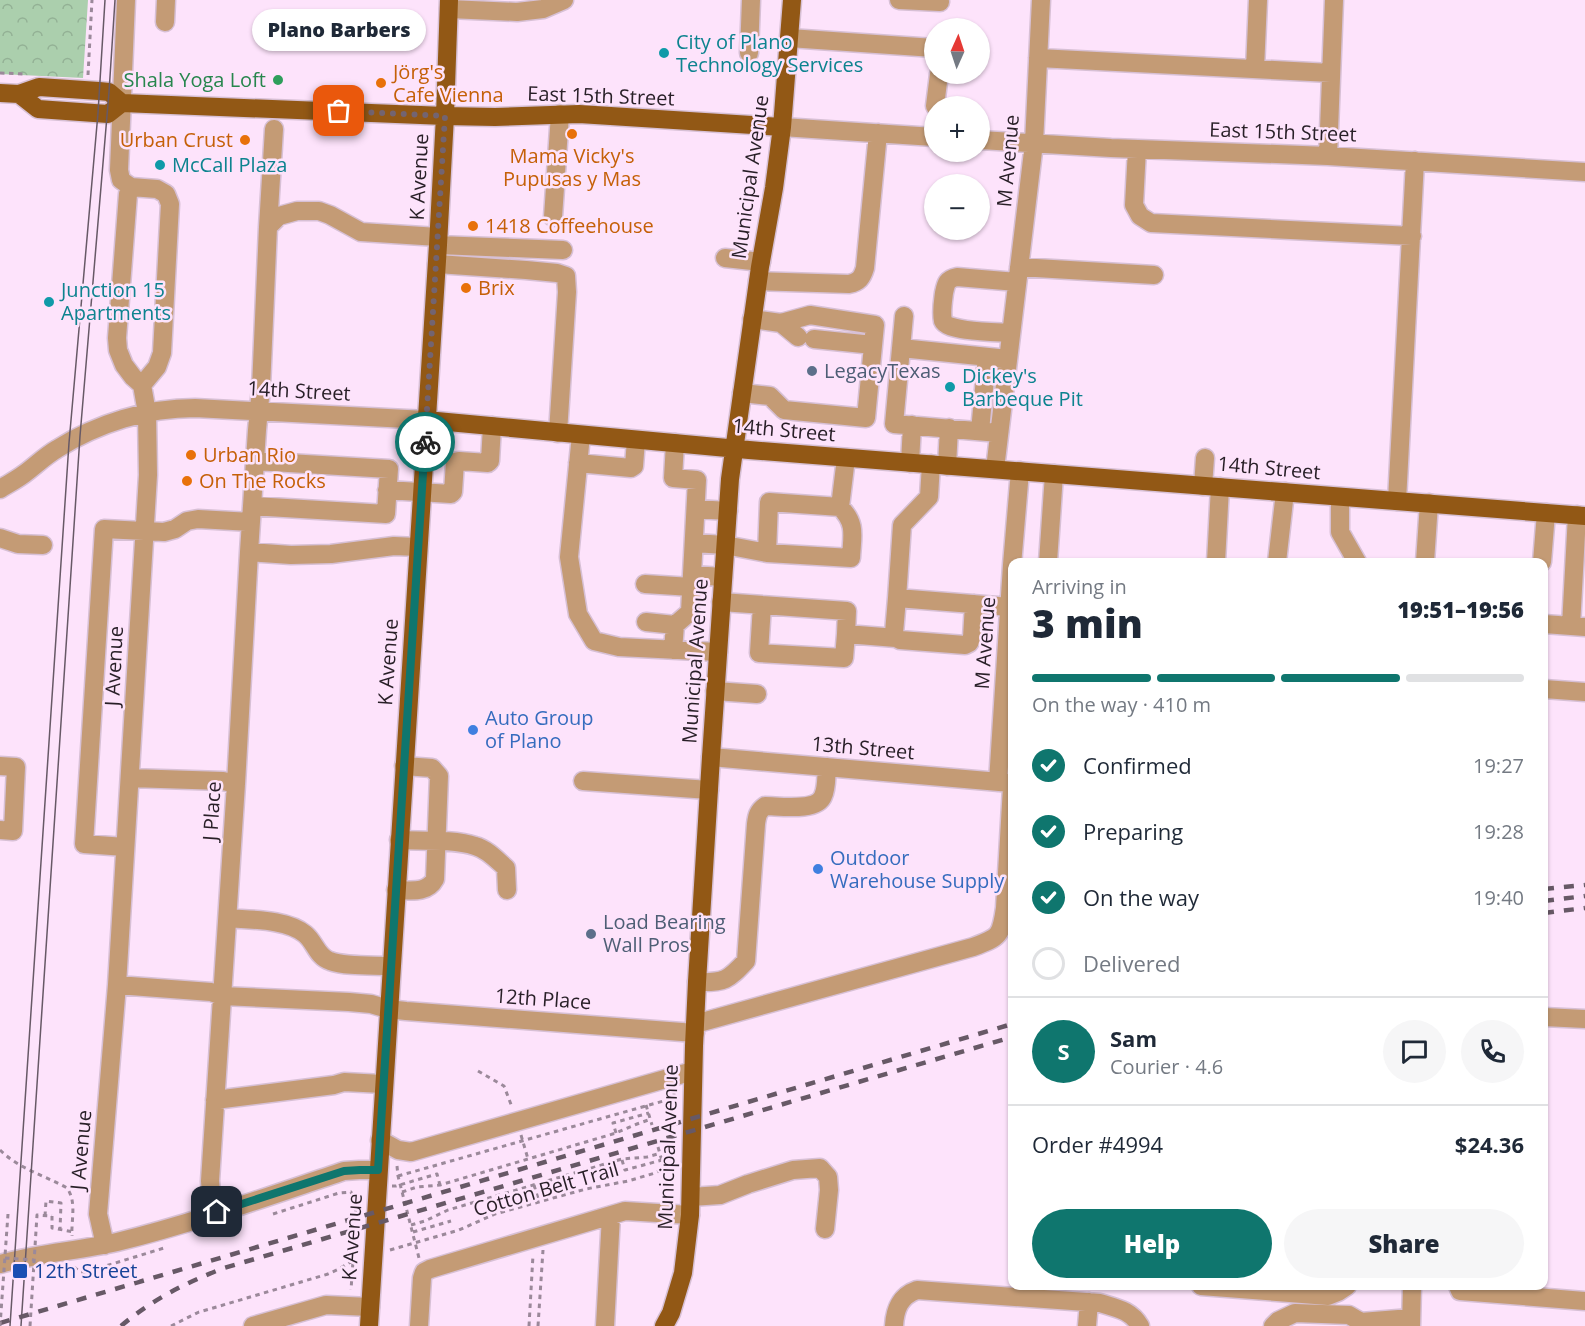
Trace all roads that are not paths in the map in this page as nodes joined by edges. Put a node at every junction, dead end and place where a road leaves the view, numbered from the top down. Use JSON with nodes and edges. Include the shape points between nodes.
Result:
{"nodes":[{"id":1,"x":126,"y":0,"type":"edge"},
{"id":2,"x":166,"y":0,"type":"edge"},
{"id":3,"x":564,"y":0,"type":"edge"},
{"id":4,"x":751,"y":0,"type":"edge"},
{"id":5,"x":792,"y":0,"type":"edge"},
{"id":6,"x":899,"y":0,"type":"edge"},
{"id":7,"x":1041,"y":0,"type":"edge"},
{"id":8,"x":1258,"y":0,"type":"edge"},
{"id":9,"x":1334,"y":0,"type":"edge"},
{"id":10,"x":940,"y":2,"type":"dead end"},
{"id":11,"x":449,"y":5,"type":"edge"},
{"id":12,"x":165,"y":22,"type":"dead end"},
{"id":13,"x":789,"y":38,"type":"junction"},
{"id":14,"x":924,"y":47,"type":"edge"},
{"id":15,"x":749,"y":53,"type":"dead end"},
{"id":16,"x":1038,"y":58,"type":"junction"},
{"id":17,"x":1255,"y":69,"type":"junction"},
{"id":18,"x":1331,"y":73,"type":"junction"},
{"id":19,"x":0,"y":93,"type":"edge"},
{"id":20,"x":122,"y":103,"type":"junction"},
{"id":21,"x":560,"y":114,"type":"junction"},
{"id":22,"x":445,"y":116,"type":"junction"},
{"id":23,"x":782,"y":128,"type":"junction"},
{"id":24,"x":274,"y":129,"type":"dead end"},
{"id":25,"x":878,"y":134,"type":"junction"},
{"id":26,"x":924,"y":137,"type":"edge"},
{"id":27,"x":990,"y":141,"type":"edge"},
{"id":28,"x":1034,"y":143,"type":"junction"},
{"id":29,"x":1137,"y":149,"type":"junction"},
{"id":30,"x":1328,"y":156,"type":"junction"},
{"id":31,"x":1415,"y":161,"type":"junction"},
{"id":32,"x":1585,"y":172,"type":"edge"},
{"id":33,"x":131,"y":187,"type":"junction"},
{"id":34,"x":553,"y":217,"type":"dead end"},
{"id":35,"x":268,"y":227,"type":"junction"},
{"id":36,"x":1412,"y":236,"type":"junction"},
{"id":37,"x":438,"y":241,"type":"junction"},
{"id":38,"x":563,"y":250,"type":"dead end"},
{"id":39,"x":724,"y":258,"type":"dead end"},
{"id":40,"x":761,"y":262,"type":"junction"},
{"id":41,"x":437,"y":264,"type":"junction"},
{"id":42,"x":1018,"y":274,"type":"junction"},
{"id":43,"x":1154,"y":275,"type":"dead end"},
{"id":44,"x":758,"y":281,"type":"junction"},
{"id":45,"x":904,"y":316,"type":"dead end"},
{"id":46,"x":752,"y":319,"type":"junction"},
{"id":47,"x":781,"y":323,"type":"junction"},
{"id":48,"x":1011,"y":333,"type":"junction"},
{"id":49,"x":873,"y":345,"type":"junction"},
{"id":50,"x":901,"y":348,"type":"junction"},
{"id":51,"x":987,"y":357,"type":"junction"},
{"id":52,"x":1008,"y":359,"type":"junction"},
{"id":53,"x":142,"y":386,"type":"junction"},
{"id":54,"x":741,"y":393,"type":"junction"},
{"id":55,"x":259,"y":411,"type":"junction"},
{"id":56,"x":147,"y":412,"type":"junction"},
{"id":57,"x":426,"y":420,"type":"junction"},
{"id":58,"x":912,"y":425,"type":"junction"},
{"id":59,"x":492,"y":426,"type":"junction"},
{"id":60,"x":949,"y":429,"type":"junction"},
{"id":61,"x":980,"y":431,"type":"junction"},
{"id":62,"x":558,"y":433,"type":"junction"},
{"id":63,"x":999,"y":433,"type":"junction"},
{"id":64,"x":581,"y":435,"type":"junction"},
{"id":65,"x":636,"y":440,"type":"junction"},
{"id":66,"x":675,"y":443,"type":"junction"},
{"id":67,"x":734,"y":449,"type":"junction"},
{"id":68,"x":846,"y":458,"type":"junction"},
{"id":69,"x":1205,"y":458,"type":"dead end"},
{"id":70,"x":255,"y":461,"type":"junction"},
{"id":71,"x":578,"y":463,"type":"junction"},
{"id":72,"x":910,"y":463,"type":"junction"},
{"id":73,"x":939,"y":465,"type":"junction"},
{"id":74,"x":995,"y":469,"type":"junction"},
{"id":75,"x":1020,"y":471,"type":"junction"},
{"id":76,"x":1054,"y":474,"type":"junction"},
{"id":77,"x":1212,"y":486,"type":"junction"},
{"id":78,"x":0,"y":489,"type":"edge"},
{"id":79,"x":387,"y":490,"type":"junction"},
{"id":80,"x":422,"y":492,"type":"junction"},
{"id":81,"x":1285,"y":492,"type":"junction"},
{"id":82,"x":1341,"y":496,"type":"junction"},
{"id":83,"x":1397,"y":501,"type":"junction"},
{"id":84,"x":1429,"y":503,"type":"junction"},
{"id":85,"x":840,"y":507,"type":"junction"},
{"id":86,"x":696,"y":509,"type":"junction"},
{"id":87,"x":728,"y":511,"type":"junction"},
{"id":88,"x":1546,"y":513,"type":"junction"},
{"id":89,"x":251,"y":514,"type":"junction"},
{"id":90,"x":1581,"y":515,"type":"edge"},
{"id":91,"x":144,"y":532,"type":"junction"},
{"id":92,"x":0,"y":538,"type":"edge"},
{"id":93,"x":694,"y":543,"type":"junction"},
{"id":94,"x":43,"y":545,"type":"dead end"},
{"id":95,"x":725,"y":545,"type":"junction"},
{"id":96,"x":418,"y":547,"type":"junction"},
{"id":97,"x":249,"y":552,"type":"junction"},
{"id":98,"x":767,"y":553,"type":"junction"},
{"id":99,"x":1014,"y":558,"type":"edge"},
{"id":100,"x":1048,"y":558,"type":"edge"},
{"id":101,"x":1216,"y":558,"type":"edge"},
{"id":102,"x":1277,"y":558,"type":"edge"},
{"id":103,"x":1355,"y":558,"type":"edge"},
{"id":104,"x":1425,"y":558,"type":"edge"},
{"id":105,"x":1542,"y":558,"type":"edge"},
{"id":106,"x":723,"y":577,"type":"junction"},
{"id":107,"x":692,"y":581,"type":"junction"},
{"id":108,"x":645,"y":584,"type":"dead end"},
{"id":109,"x":897,"y":598,"type":"junction"},
{"id":110,"x":721,"y":602,"type":"junction"},
{"id":111,"x":974,"y":604,"type":"junction"},
{"id":112,"x":762,"y":605,"type":"junction"},
{"id":113,"x":1008,"y":607,"type":"edge"},
{"id":114,"x":646,"y":622,"type":"dead end"},
{"id":115,"x":1548,"y":624,"type":"edge"},
{"id":116,"x":675,"y":625,"type":"junction"},
{"id":117,"x":1578,"y":626,"type":"edge"},
{"id":118,"x":846,"y":634,"type":"junction"},
{"id":119,"x":896,"y":638,"type":"junction"},
{"id":120,"x":673,"y":650,"type":"junction"},
{"id":121,"x":718,"y":652,"type":"junction"},
{"id":122,"x":1548,"y":689,"type":"edge"},
{"id":123,"x":715,"y":691,"type":"junction"},
{"id":124,"x":1585,"y":692,"type":"edge"},
{"id":125,"x":757,"y":694,"type":"dead end"},
{"id":126,"x":711,"y":757,"type":"junction"},
{"id":127,"x":0,"y":766,"type":"edge"},
{"id":128,"x":404,"y":766,"type":"junction"},
{"id":129,"x":827,"y":767,"type":"junction"},
{"id":130,"x":130,"y":778,"type":"junction"},
{"id":131,"x":583,"y":781,"type":"dead end"},
{"id":132,"x":236,"y":784,"type":"junction"},
{"id":133,"x":1008,"y":784,"type":"edge"},
{"id":134,"x":709,"y":790,"type":"junction"},
{"id":135,"x":0,"y":830,"type":"edge"},
{"id":136,"x":399,"y":840,"type":"junction"},
{"id":137,"x":436,"y":842,"type":"junction"},
{"id":138,"x":125,"y":847,"type":"junction"},
{"id":139,"x":396,"y":890,"type":"junction"},
{"id":140,"x":507,"y":890,"type":"dead end"},
{"id":141,"x":228,"y":918,"type":"junction"},
{"id":142,"x":391,"y":966,"type":"junction"},
{"id":143,"x":697,"y":982,"type":"junction"},
{"id":144,"x":117,"y":985,"type":"junction"},
{"id":145,"x":222,"y":996,"type":"junction"},
{"id":146,"x":388,"y":1009,"type":"junction"},
{"id":147,"x":1548,"y":1017,"type":"edge"},
{"id":148,"x":1585,"y":1019,"type":"edge"},
{"id":149,"x":695,"y":1029,"type":"junction"},
{"id":150,"x":693,"y":1071,"type":"junction"},
{"id":151,"x":383,"y":1084,"type":"junction"},
{"id":152,"x":215,"y":1100,"type":"junction"},
{"id":153,"x":380,"y":1140,"type":"junction"},
{"id":154,"x":378,"y":1170,"type":"junction"},
{"id":155,"x":690,"y":1206,"type":"junction"},
{"id":156,"x":217,"y":1212,"type":"junction"},
{"id":157,"x":611,"y":1216,"type":"junction"},
{"id":158,"x":825,"y":1229,"type":"dead end"},
{"id":159,"x":105,"y":1245,"type":"junction"},
{"id":160,"x":2,"y":1261,"type":"edge"},
{"id":161,"x":1252,"y":1290,"type":"edge"},
{"id":162,"x":1341,"y":1290,"type":"edge"},
{"id":163,"x":1412,"y":1290,"type":"edge"},
{"id":164,"x":1460,"y":1290,"type":"edge"},
{"id":165,"x":1585,"y":1300,"type":"edge"},
{"id":166,"x":1089,"y":1302,"type":"junction"},
{"id":167,"x":370,"y":1307,"type":"junction"},
{"id":168,"x":1411,"y":1322,"type":"edge"},
{"id":169,"x":1362,"y":1324,"type":"edge"},
{"id":170,"x":253,"y":1326,"type":"edge"},
{"id":171,"x":369,"y":1326,"type":"edge"},
{"id":172,"x":419,"y":1326,"type":"edge"},
{"id":173,"x":605,"y":1326,"type":"edge"},
{"id":174,"x":664,"y":1326,"type":"edge"},
{"id":175,"x":894,"y":1326,"type":"edge"},
{"id":176,"x":1088,"y":1326,"type":"edge"},
{"id":177,"x":1140,"y":1326,"type":"edge"},
{"id":178,"x":1273,"y":1326,"type":"edge"}],
"edges":[{"from":1,"to":20,"type":"street"},
{"from":2,"to":12,"type":"street"},
{"from":3,"to":11,"type":"street","via":[[543,9],[517,12]]},
{"from":4,"to":15,"type":"street"},
{"from":5,"to":13,"type":"main road","name":"Municipal Avenue"},
{"from":6,"to":10,"type":"street"},
{"from":7,"to":16,"type":"street","name":"M Avenue"},
{"from":8,"to":17,"type":"street"},
{"from":9,"to":18,"type":"street"},
{"from":11,"to":22,"type":"main road","name":"K Avenue"},
{"from":13,"to":14,"type":"street"},
{"from":13,"to":23,"type":"main road","name":"Municipal Avenue"},
{"from":16,"to":17,"type":"street"},
{"from":16,"to":28,"type":"street","name":"M Avenue"},
{"from":17,"to":18,"type":"street"},
{"from":18,"to":30,"type":"street"},
{"from":19,"to":20,"type":"main road","name":"East 15th Street","via":[[19,94],[38,109],[108,114]]},
{"from":20,"to":22,"type":"main road","name":"East 15th Street"},
{"from":20,"to":33,"type":"street","via":[[119,170],[121,180]]},
{"from":21,"to":22,"type":"main road","name":"East 15th Street"},
{"from":21,"to":23,"type":"main road","name":"East 15th Street"},
{"from":21,"to":34,"type":"street"},
{"from":22,"to":37,"type":"main road","name":"K Avenue"},
{"from":23,"to":25,"type":"street","name":"East 15th Street"},
{"from":23,"to":40,"type":"main road","name":"Municipal Avenue"},
{"from":24,"to":35,"type":"street","name":"J Place"},
{"from":25,"to":26,"type":"street","name":"East 15th Street"},
{"from":25,"to":44,"type":"street","via":[[863,278],[849,284]]},
{"from":27,"to":28,"type":"street","name":"East 15th Street"},
{"from":28,"to":29,"type":"street","name":"East 15th Street"},
{"from":28,"to":42,"type":"street","name":"M Avenue"},
{"from":29,"to":30,"type":"street","name":"East 15th Street"},
{"from":29,"to":36,"type":"street","via":[[1134,205],[1140,216],[1151,223]]},
{"from":30,"to":31,"type":"street","name":"East 15th Street"},
{"from":31,"to":32,"type":"street","name":"East 15th Street"},
{"from":31,"to":36,"type":"street"},
{"from":33,"to":53,"type":"street","name":"J Avenue","via":[[117,338],[124,365]]},
{"from":33,"to":53,"type":"street","via":[[157,189],[166,194],[170,204],[162,353]]},
{"from":35,"to":37,"type":"street","via":[[279,216],[319,211],[361,232]]},
{"from":35,"to":55,"type":"street","name":"J Place"},
{"from":36,"to":83,"type":"street"},
{"from":37,"to":38,"type":"street"},
{"from":37,"to":41,"type":"main road","name":"K Avenue"},
{"from":39,"to":40,"type":"street"},
{"from":40,"to":44,"type":"main road","name":"Municipal Avenue"},
{"from":41,"to":57,"type":"main road","name":"K Avenue"},
{"from":41,"to":62,"type":"street","via":[[566,276]]},
{"from":42,"to":43,"type":"street"},
{"from":42,"to":48,"type":"street","name":"M Avenue"},
{"from":42,"to":48,"type":"street","via":[[950,278],[942,307],[947,326]]},
{"from":44,"to":46,"type":"main road","name":"Municipal Avenue"},
{"from":45,"to":50,"type":"street"},
{"from":46,"to":47,"type":"street"},
{"from":46,"to":54,"type":"main road","name":"Municipal Avenue"},
{"from":47,"to":49,"type":"street","via":[[806,338]]},
{"from":47,"to":49,"type":"street","via":[[810,315],[875,325]]},
{"from":48,"to":52,"type":"street","name":"M Avenue"},
{"from":49,"to":54,"type":"street","via":[[866,418],[784,410],[770,396]]},
{"from":50,"to":51,"type":"street"},
{"from":50,"to":58,"type":"street","via":[[894,424]]},
{"from":51,"to":52,"type":"street"},
{"from":51,"to":61,"type":"street"},
{"from":52,"to":63,"type":"street","name":"M Avenue"},
{"from":53,"to":56,"type":"street","name":"J Avenue"},
{"from":54,"to":67,"type":"main road","name":"Municipal Avenue"},
{"from":55,"to":56,"type":"street","name":"14th Street","via":[[176,408]]},
{"from":55,"to":57,"type":"street","name":"14th Street"},
{"from":55,"to":70,"type":"street","name":"J Place"},
{"from":56,"to":78,"type":"street","name":"14th Street","via":[[80,436]]},
{"from":56,"to":91,"type":"street","name":"J Avenue"},
{"from":57,"to":59,"type":"main road","name":"14th Street"},
{"from":57,"to":80,"type":"main road","name":"K Avenue"},
{"from":58,"to":60,"type":"street"},
{"from":58,"to":72,"type":"street"},
{"from":59,"to":62,"type":"main road","name":"14th Street"},
{"from":59,"to":80,"type":"street","via":[[490,462],[455,462],[451,494]]},
{"from":60,"to":61,"type":"street"},
{"from":60,"to":73,"type":"street"},
{"from":61,"to":63,"type":"street"},
{"from":62,"to":64,"type":"main road","name":"14th Street"},
{"from":63,"to":74,"type":"street","name":"M Avenue"},
{"from":64,"to":65,"type":"main road","name":"14th Street"},
{"from":64,"to":71,"type":"street"},
{"from":65,"to":66,"type":"main road","name":"14th Street"},
{"from":65,"to":71,"type":"street","via":[[631,468]]},
{"from":66,"to":67,"type":"main road","name":"14th Street"},
{"from":66,"to":86,"type":"street","via":[[673,478],[698,480]]},
{"from":67,"to":68,"type":"main road","name":"14th Street"},
{"from":67,"to":87,"type":"main road","name":"Municipal Avenue"},
{"from":68,"to":72,"type":"main road","name":"14th Street"},
{"from":68,"to":85,"type":"street"},
{"from":69,"to":77,"type":"street"},
{"from":70,"to":79,"type":"street","via":[[389,469]]},
{"from":70,"to":89,"type":"street","name":"J Place"},
{"from":71,"to":120,"type":"street","via":[[569,557],[578,614],[594,641],[619,647]]},
{"from":72,"to":73,"type":"main road","name":"14th Street"},
{"from":73,"to":74,"type":"main road","name":"14th Street"},
{"from":73,"to":109,"type":"street","via":[[929,497],[902,525]]},
{"from":74,"to":75,"type":"main road","name":"14th Street"},
{"from":75,"to":76,"type":"main road","name":"14th Street"},
{"from":75,"to":99,"type":"street","name":"M Avenue"},
{"from":76,"to":77,"type":"main road","name":"14th Street"},
{"from":76,"to":100,"type":"street"},
{"from":77,"to":81,"type":"main road","name":"14th Street"},
{"from":77,"to":101,"type":"street"},
{"from":79,"to":80,"type":"street"},
{"from":79,"to":89,"type":"street","via":[[386,514]]},
{"from":80,"to":96,"type":"main road","name":"K Avenue"},
{"from":81,"to":82,"type":"main road","name":"14th Street"},
{"from":81,"to":102,"type":"street"},
{"from":82,"to":83,"type":"main road","name":"14th Street"},
{"from":82,"to":103,"type":"street","via":[[1340,532]]},
{"from":83,"to":84,"type":"main road","name":"14th Street"},
{"from":84,"to":88,"type":"main road","name":"14th Street"},
{"from":84,"to":104,"type":"street"},
{"from":85,"to":98,"type":"street","via":[[770,502]]},
{"from":85,"to":98,"type":"street","via":[[852,525],[851,558]]},
{"from":86,"to":87,"type":"street"},
{"from":86,"to":93,"type":"street"},
{"from":87,"to":95,"type":"main road","name":"Municipal Avenue"},
{"from":88,"to":90,"type":"main road","name":"14th Street"},
{"from":88,"to":105,"type":"street"},
{"from":89,"to":91,"type":"street","via":[[198,519],[169,531]]},
{"from":89,"to":97,"type":"street","name":"J Place"},
{"from":90,"to":117,"type":"street"},
{"from":91,"to":130,"type":"street","name":"J Avenue"},
{"from":91,"to":138,"type":"street","via":[[104,529],[85,810],[84,844]]},
{"from":92,"to":94,"type":"street","via":[[18,544]]},
{"from":93,"to":95,"type":"street"},
{"from":93,"to":107,"type":"street"},
{"from":95,"to":98,"type":"street"},
{"from":95,"to":106,"type":"main road","name":"Municipal Avenue"},
{"from":96,"to":97,"type":"street","via":[[331,554]]},
{"from":96,"to":128,"type":"main road","name":"K Avenue"},
{"from":97,"to":132,"type":"street","name":"J Place"},
{"from":106,"to":107,"type":"street"},
{"from":106,"to":110,"type":"main road","name":"Municipal Avenue"},
{"from":107,"to":108,"type":"street"},
{"from":107,"to":116,"type":"street","via":[[690,612]]},
{"from":109,"to":111,"type":"street"},
{"from":109,"to":119,"type":"street"},
{"from":110,"to":112,"type":"street"},
{"from":110,"to":121,"type":"main road","name":"Municipal Avenue"},
{"from":111,"to":113,"type":"street"},
{"from":111,"to":119,"type":"street","via":[[972,638],[965,645]]},
{"from":112,"to":118,"type":"street","via":[[847,611]]},
{"from":112,"to":118,"type":"street","via":[[759,653],[844,658]]},
{"from":114,"to":116,"type":"street"},
{"from":115,"to":117,"type":"street"},
{"from":116,"to":120,"type":"street"},
{"from":118,"to":119,"type":"street"},
{"from":120,"to":121,"type":"street"},
{"from":121,"to":123,"type":"main road","name":"Municipal Avenue"},
{"from":122,"to":124,"type":"street"},
{"from":123,"to":125,"type":"street"},
{"from":123,"to":126,"type":"main road","name":"Municipal Avenue"},
{"from":126,"to":129,"type":"street","name":"13th Street"},
{"from":126,"to":134,"type":"main road","name":"Municipal Avenue"},
{"from":127,"to":135,"type":"street","via":[[16,767],[13,831]]},
{"from":128,"to":136,"type":"main road","name":"K Avenue"},
{"from":128,"to":137,"type":"street","via":[[432,768],[439,776]]},
{"from":129,"to":133,"type":"street","name":"13th Street"},
{"from":129,"to":143,"type":"street","via":[[824,796],[814,805],[760,809],[747,961],[725,980]]},
{"from":130,"to":132,"type":"street"},
{"from":130,"to":138,"type":"street","name":"J Avenue"},
{"from":131,"to":134,"type":"street"},
{"from":132,"to":141,"type":"street","name":"J Place"},
{"from":133,"to":149,"type":"street","name":"M Avenue","via":[[1005,908],[1000,934],[974,947]]},
{"from":134,"to":143,"type":"main road","name":"Municipal Avenue"},
{"from":136,"to":137,"type":"street"},
{"from":136,"to":139,"type":"main road","name":"K Avenue"},
{"from":137,"to":139,"type":"street","via":[[435,879],[431,886]]},
{"from":137,"to":140,"type":"street","via":[[476,846],[486,851],[506,868]]},
{"from":138,"to":144,"type":"street","name":"J Avenue"},
{"from":139,"to":142,"type":"main road","name":"K Avenue"},
{"from":141,"to":142,"type":"street","via":[[292,926],[304,933],[328,961]]},
{"from":141,"to":145,"type":"street","name":"J Place"},
{"from":142,"to":146,"type":"main road","name":"K Avenue"},
{"from":143,"to":149,"type":"main road","name":"Municipal Avenue"},
{"from":144,"to":145,"type":"street","name":"12th Place"},
{"from":144,"to":159,"type":"street","name":"J Avenue","via":[[98,1214]]},
{"from":145,"to":146,"type":"street","name":"12th Place","via":[[349,1002]]},
{"from":145,"to":152,"type":"street","name":"J Place"},
{"from":146,"to":149,"type":"street","name":"12th Place"},
{"from":146,"to":151,"type":"main road","name":"K Avenue"},
{"from":147,"to":148,"type":"street"},
{"from":149,"to":150,"type":"main road","name":"Municipal Avenue"},
{"from":150,"to":153,"type":"street","via":[[411,1152]]},
{"from":150,"to":155,"type":"main road","name":"Municipal Avenue"},
{"from":151,"to":152,"type":"street","via":[[344,1082]]},
{"from":151,"to":153,"type":"main road","name":"K Avenue"},
{"from":152,"to":156,"type":"street","name":"J Place","via":[[210,1181]]},
{"from":153,"to":154,"type":"main road","name":"K Avenue"},
{"from":154,"to":156,"type":"street","via":[[344,1171]]},
{"from":154,"to":167,"type":"main road","name":"K Avenue"},
{"from":155,"to":157,"type":"street","via":[[625,1211]]},
{"from":155,"to":158,"type":"street","via":[[794,1170],[820,1168],[828,1177]]},
{"from":155,"to":174,"type":"main road","name":"Municipal Avenue","via":[[683,1273]]},
{"from":156,"to":159,"type":"street"},
{"from":157,"to":172,"type":"street","via":[[424,1272]]},
{"from":157,"to":173,"type":"street"},
{"from":159,"to":160,"type":"street"},
{"from":161,"to":162,"type":"street","via":[[1328,1296]]},
{"from":163,"to":168,"type":"street"},
{"from":164,"to":165,"type":"street"},
{"from":166,"to":175,"type":"street","via":[[917,1290],[900,1301]]},
{"from":166,"to":176,"type":"street"},
{"from":166,"to":177,"type":"street","via":[[1124,1310]]},
{"from":167,"to":170,"type":"street","via":[[326,1305]]},
{"from":167,"to":171,"type":"main road","name":"K Avenue"},
{"from":168,"to":169,"type":"street"},
{"from":169,"to":178,"type":"street","via":[[1348,1315],[1295,1313]]}]}
